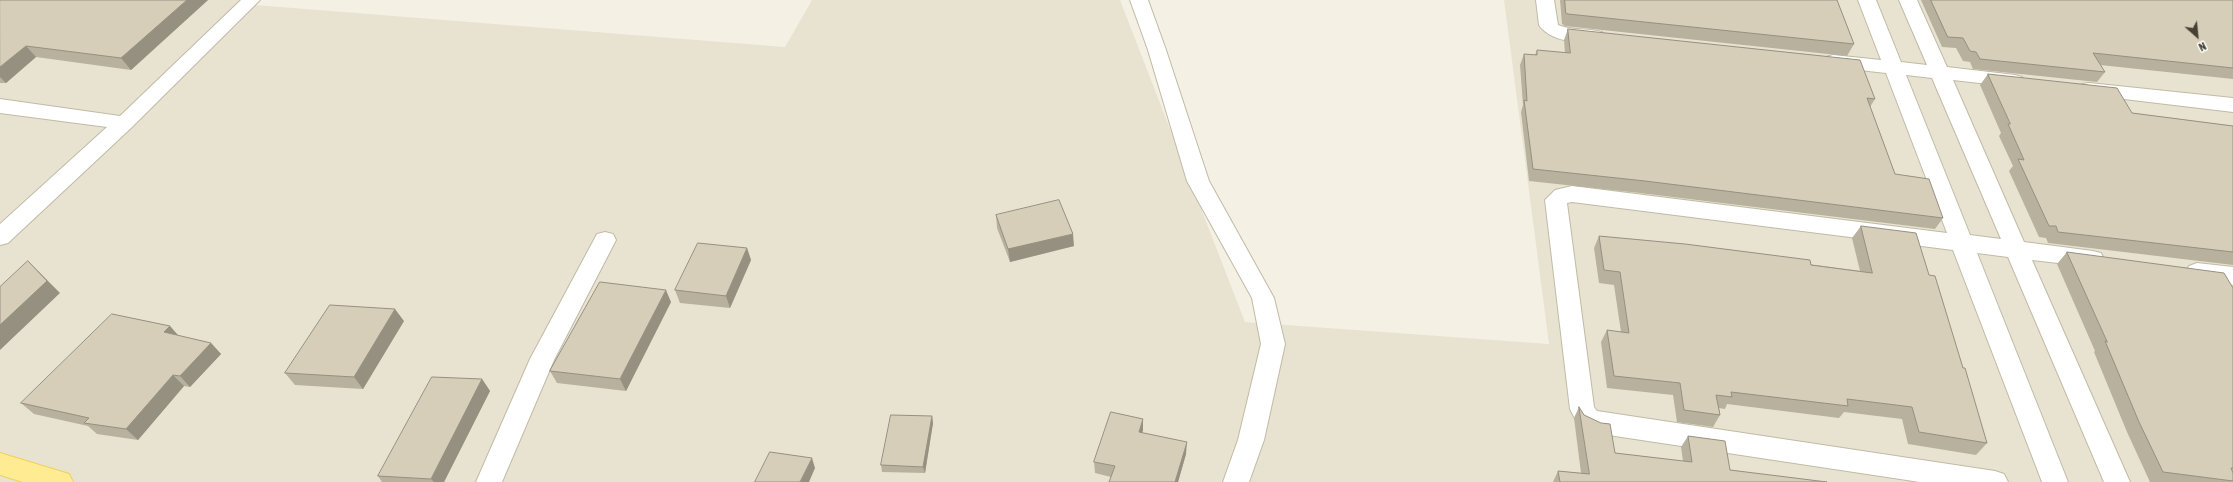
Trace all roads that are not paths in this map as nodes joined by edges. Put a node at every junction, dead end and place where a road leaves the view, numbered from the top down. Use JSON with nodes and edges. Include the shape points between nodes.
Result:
{"nodes":[{"id":1,"x":251,"y":0,"type":"edge"},
{"id":2,"x":1138,"y":0,"type":"edge"},
{"id":3,"x":1546,"y":0,"type":"edge"},
{"id":4,"x":1867,"y":0,"type":"edge"},
{"id":5,"x":1908,"y":0,"type":"edge"},
{"id":6,"x":1613,"y":38,"type":"edge"},
{"id":7,"x":1816,"y":60,"type":"edge"},
{"id":8,"x":1893,"y":68,"type":"junction"},
{"id":9,"x":1940,"y":73,"type":"junction"},
{"id":10,"x":2035,"y":83,"type":"edge"},
{"id":11,"x":2074,"y":87,"type":"edge"},
{"id":12,"x":2233,"y":104,"type":"edge"},
{"id":13,"x":0,"y":106,"type":"edge"},
{"id":14,"x":124,"y":123,"type":"junction"},
{"id":15,"x":0,"y":237,"type":"edge"},
{"id":16,"x":605,"y":240,"type":"dead end"},
{"id":17,"x":1962,"y":243,"type":"junction"},
{"id":18,"x":2016,"y":249,"type":"junction"},
{"id":19,"x":2117,"y":262,"type":"edge"},
{"id":20,"x":2179,"y":269,"type":"edge"},
{"id":21,"x":2233,"y":276,"type":"edge"},
{"id":22,"x":0,"y":464,"type":"edge"},
{"id":23,"x":60,"y":482,"type":"edge"},
{"id":24,"x":489,"y":482,"type":"edge"},
{"id":25,"x":1236,"y":482,"type":"edge"},
{"id":26,"x":1995,"y":482,"type":"edge"},
{"id":27,"x":2055,"y":482,"type":"edge"},
{"id":28,"x":2117,"y":482,"type":"edge"}],
"edges":[{"from":1,"to":14,"type":"street"},
{"from":2,"to":25,"type":"street","via":[[1157,50],[1198,181],[1263,298],[1273,344],[1251,440]]},
{"from":3,"to":6,"type":"street","via":[[1548,25],[1555,31]]},
{"from":4,"to":8,"type":"street"},
{"from":5,"to":9,"type":"street"},
{"from":7,"to":8,"type":"street"},
{"from":8,"to":9,"type":"street"},
{"from":8,"to":17,"type":"street"},
{"from":9,"to":10,"type":"street"},
{"from":9,"to":18,"type":"street"},
{"from":11,"to":12,"type":"street"},
{"from":13,"to":14,"type":"street"},
{"from":14,"to":15,"type":"street"},
{"from":16,"to":24,"type":"street","via":[[542,359]]},
{"from":17,"to":18,"type":"street"},
{"from":17,"to":26,"type":"street","via":[[1572,194],[1563,195],[1556,200],[1582,409],[1588,418],[1595,422]]},
{"from":17,"to":27,"type":"street"},
{"from":18,"to":19,"type":"street"},
{"from":18,"to":28,"type":"street"},
{"from":20,"to":21,"type":"street"},
{"from":22,"to":23,"type":"main road"}]}
